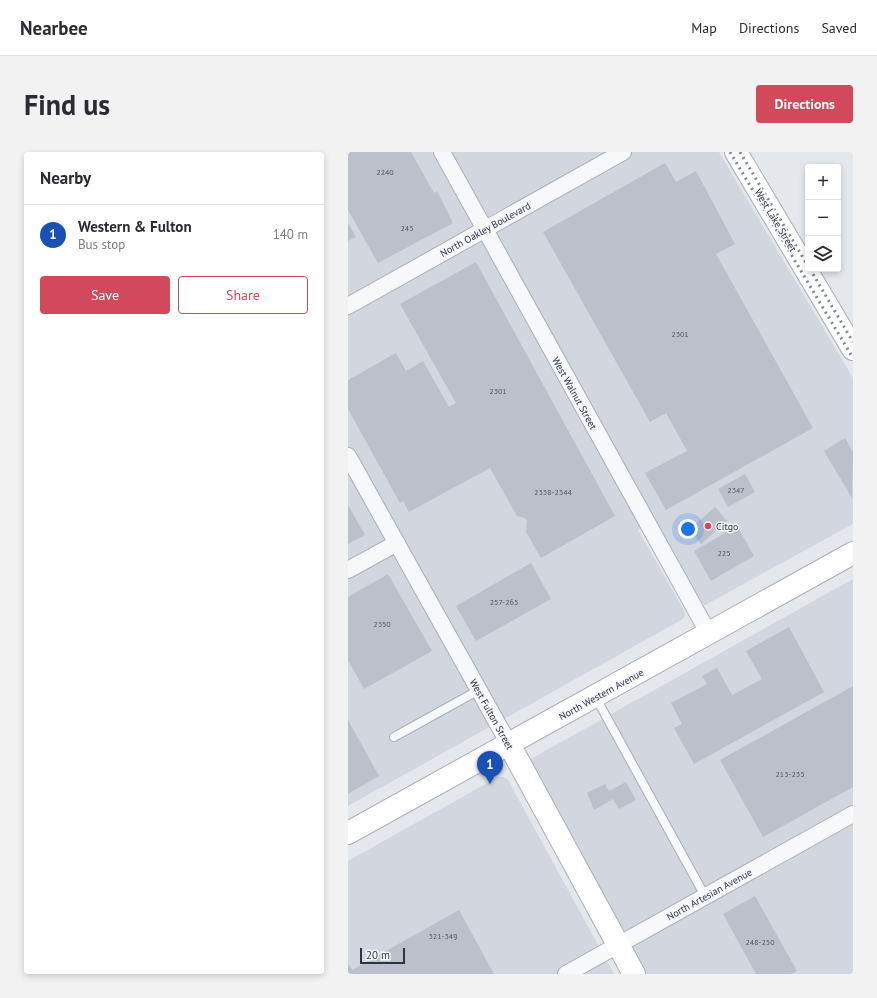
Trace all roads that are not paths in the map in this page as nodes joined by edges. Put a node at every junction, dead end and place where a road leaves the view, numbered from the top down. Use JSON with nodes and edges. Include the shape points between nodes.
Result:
{"nodes":[{"id":1,"x":442,"y":152,"type":"edge"},
{"id":2,"x":623,"y":152,"type":"edge"},
{"id":3,"x":736,"y":152,"type":"edge"},
{"id":4,"x":485,"y":229,"type":"junction"},
{"id":5,"x":348,"y":306,"type":"edge"},
{"id":6,"x":853,"y":349,"type":"edge"},
{"id":7,"x":348,"y":456,"type":"edge"},
{"id":8,"x":397,"y":543,"type":"junction"},
{"id":9,"x":853,"y":553,"type":"edge"},
{"id":10,"x":348,"y":570,"type":"edge"},
{"id":11,"x":709,"y":634,"type":"junction"},
{"id":12,"x":479,"y":690,"type":"junction"},
{"id":13,"x":595,"y":697,"type":"junction"},
{"id":14,"x":394,"y":737,"type":"dead end"},
{"id":15,"x":509,"y":744,"type":"junction"},
{"id":16,"x":853,"y":814,"type":"edge"},
{"id":17,"x":348,"y":833,"type":"edge"},
{"id":18,"x":705,"y":896,"type":"junction"},
{"id":19,"x":618,"y":945,"type":"junction"},
{"id":20,"x":566,"y":974,"type":"edge"},
{"id":21,"x":634,"y":974,"type":"edge"}],
"edges":[{"from":1,"to":4,"type":"street","name":"West Walnut Street"},
{"from":2,"to":4,"type":"street","name":"North Oakley Boulevard"},
{"from":3,"to":6,"type":"main road","name":"West Lake Street"},
{"from":4,"to":5,"type":"street","name":"North Oakley Boulevard"},
{"from":4,"to":11,"type":"street","name":"West Walnut Street"},
{"from":7,"to":8,"type":"street","name":"West Fulton Street"},
{"from":8,"to":10,"type":"street"},
{"from":8,"to":12,"type":"street","name":"West Fulton Street"},
{"from":9,"to":11,"type":"main road","name":"North Western Avenue"},
{"from":11,"to":13,"type":"main road","name":"North Western Avenue"},
{"from":12,"to":14,"type":"lane"},
{"from":12,"to":15,"type":"street","name":"West Fulton Street"},
{"from":13,"to":15,"type":"main road","name":"North Western Avenue"},
{"from":13,"to":18,"type":"lane"},
{"from":15,"to":17,"type":"main road","name":"North Western Avenue"},
{"from":15,"to":19,"type":"main road","name":"West Fulton Street"},
{"from":16,"to":18,"type":"street","name":"North Artesian Avenue"},
{"from":18,"to":19,"type":"street","name":"North Artesian Avenue"},
{"from":19,"to":20,"type":"street","name":"North Artesian Avenue"},
{"from":19,"to":21,"type":"main road","name":"West Fulton Street"}]}
